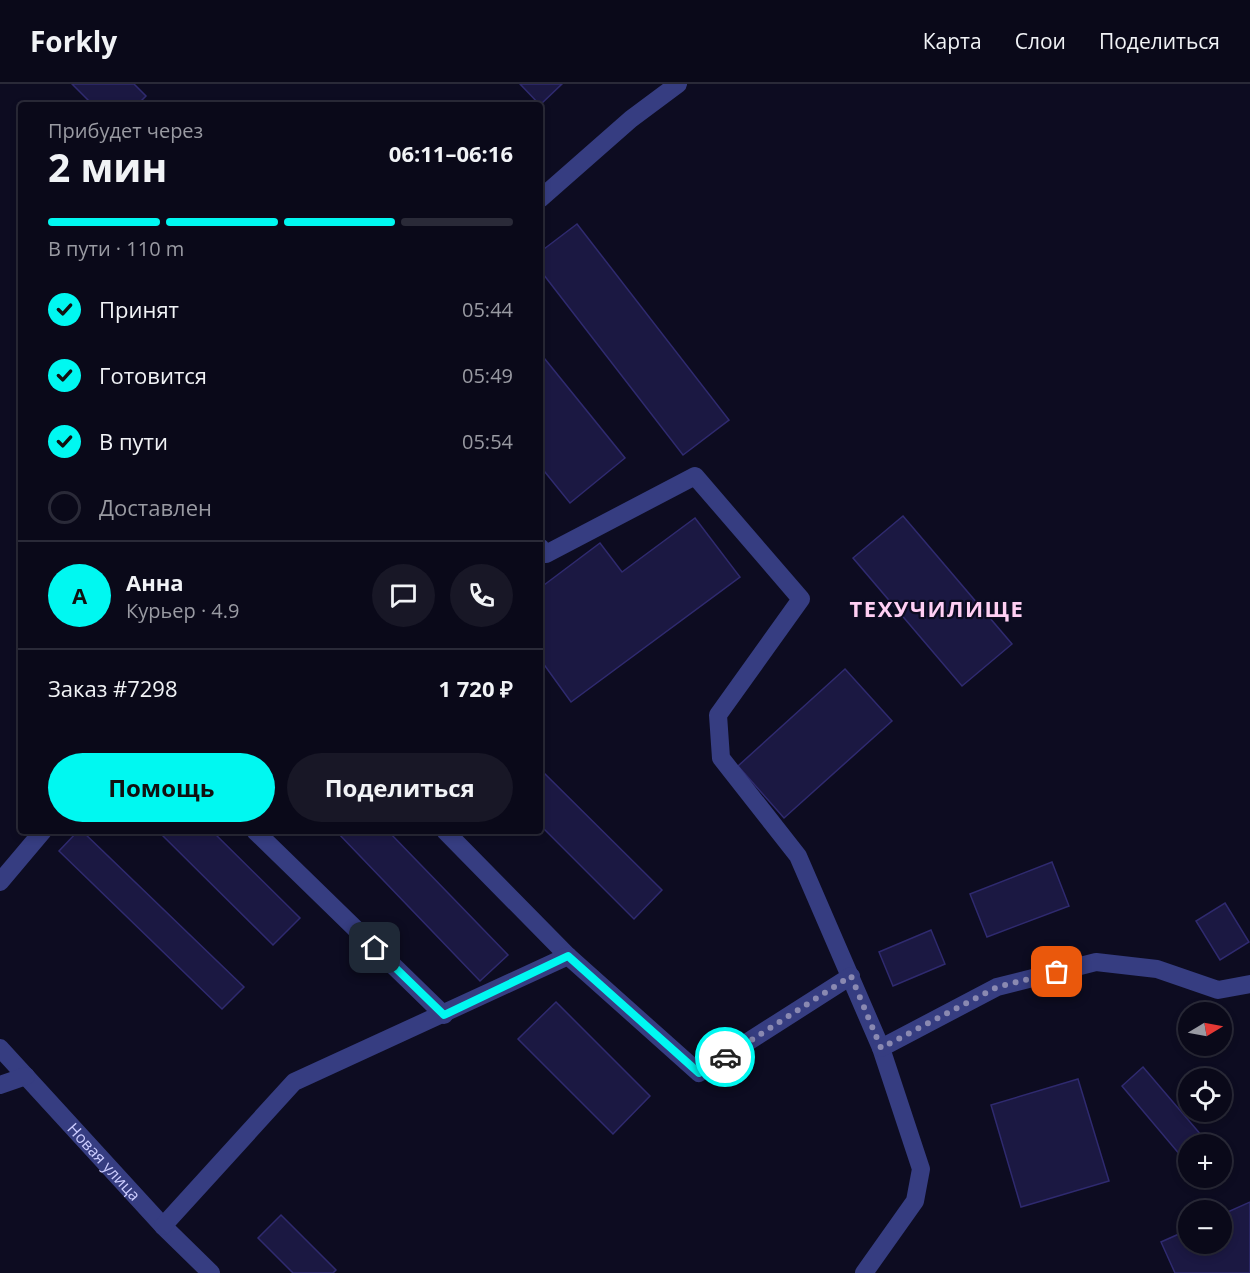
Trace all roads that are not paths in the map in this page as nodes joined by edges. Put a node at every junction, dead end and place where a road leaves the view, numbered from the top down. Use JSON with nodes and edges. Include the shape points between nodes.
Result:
{"nodes":[{"id":1,"x":678,"y":84,"type":"edge"},
{"id":2,"x":543,"y":196,"type":"edge"},
{"id":3,"x":543,"y":550,"type":"edge"},
{"id":4,"x":40,"y":834,"type":"edge"},
{"id":5,"x":258,"y":834,"type":"edge"},
{"id":6,"x":447,"y":834,"type":"edge"},
{"id":7,"x":0,"y":882,"type":"edge"},
{"id":8,"x":568,"y":956,"type":"junction"},
{"id":9,"x":851,"y":976,"type":"junction"},
{"id":10,"x":1250,"y":984,"type":"edge"},
{"id":11,"x":444,"y":1015,"type":"junction"},
{"id":12,"x":0,"y":1048,"type":"edge"},
{"id":13,"x":881,"y":1048,"type":"junction"},
{"id":14,"x":26,"y":1076,"type":"junction"},
{"id":15,"x":0,"y":1085,"type":"edge"},
{"id":16,"x":163,"y":1226,"type":"junction"},
{"id":17,"x":211,"y":1273,"type":"edge"},
{"id":18,"x":864,"y":1273,"type":"edge"}],
"edges":[{"from":1,"to":2,"type":"street","via":[[631,119]]},
{"from":3,"to":9,"type":"street","via":[[546,554],[695,477],[801,599],[718,715],[722,759],[798,856]]},
{"from":4,"to":7,"type":"street"},
{"from":5,"to":11,"type":"street"},
{"from":6,"to":8,"type":"street"},
{"from":8,"to":9,"type":"street","via":[[699,1073]]},
{"from":8,"to":11,"type":"street"},
{"from":9,"to":13,"type":"street"},
{"from":10,"to":13,"type":"street","via":[[1218,990],[1157,969],[1096,962],[997,987]]},
{"from":11,"to":16,"type":"street","via":[[294,1082]]},
{"from":12,"to":14,"type":"street","name":"Новая улица"},
{"from":13,"to":18,"type":"street","via":[[921,1169],[915,1201]]},
{"from":14,"to":15,"type":"street"},
{"from":14,"to":16,"type":"street","name":"Новая улица"},
{"from":16,"to":17,"type":"street","name":"Новая улица"}]}
